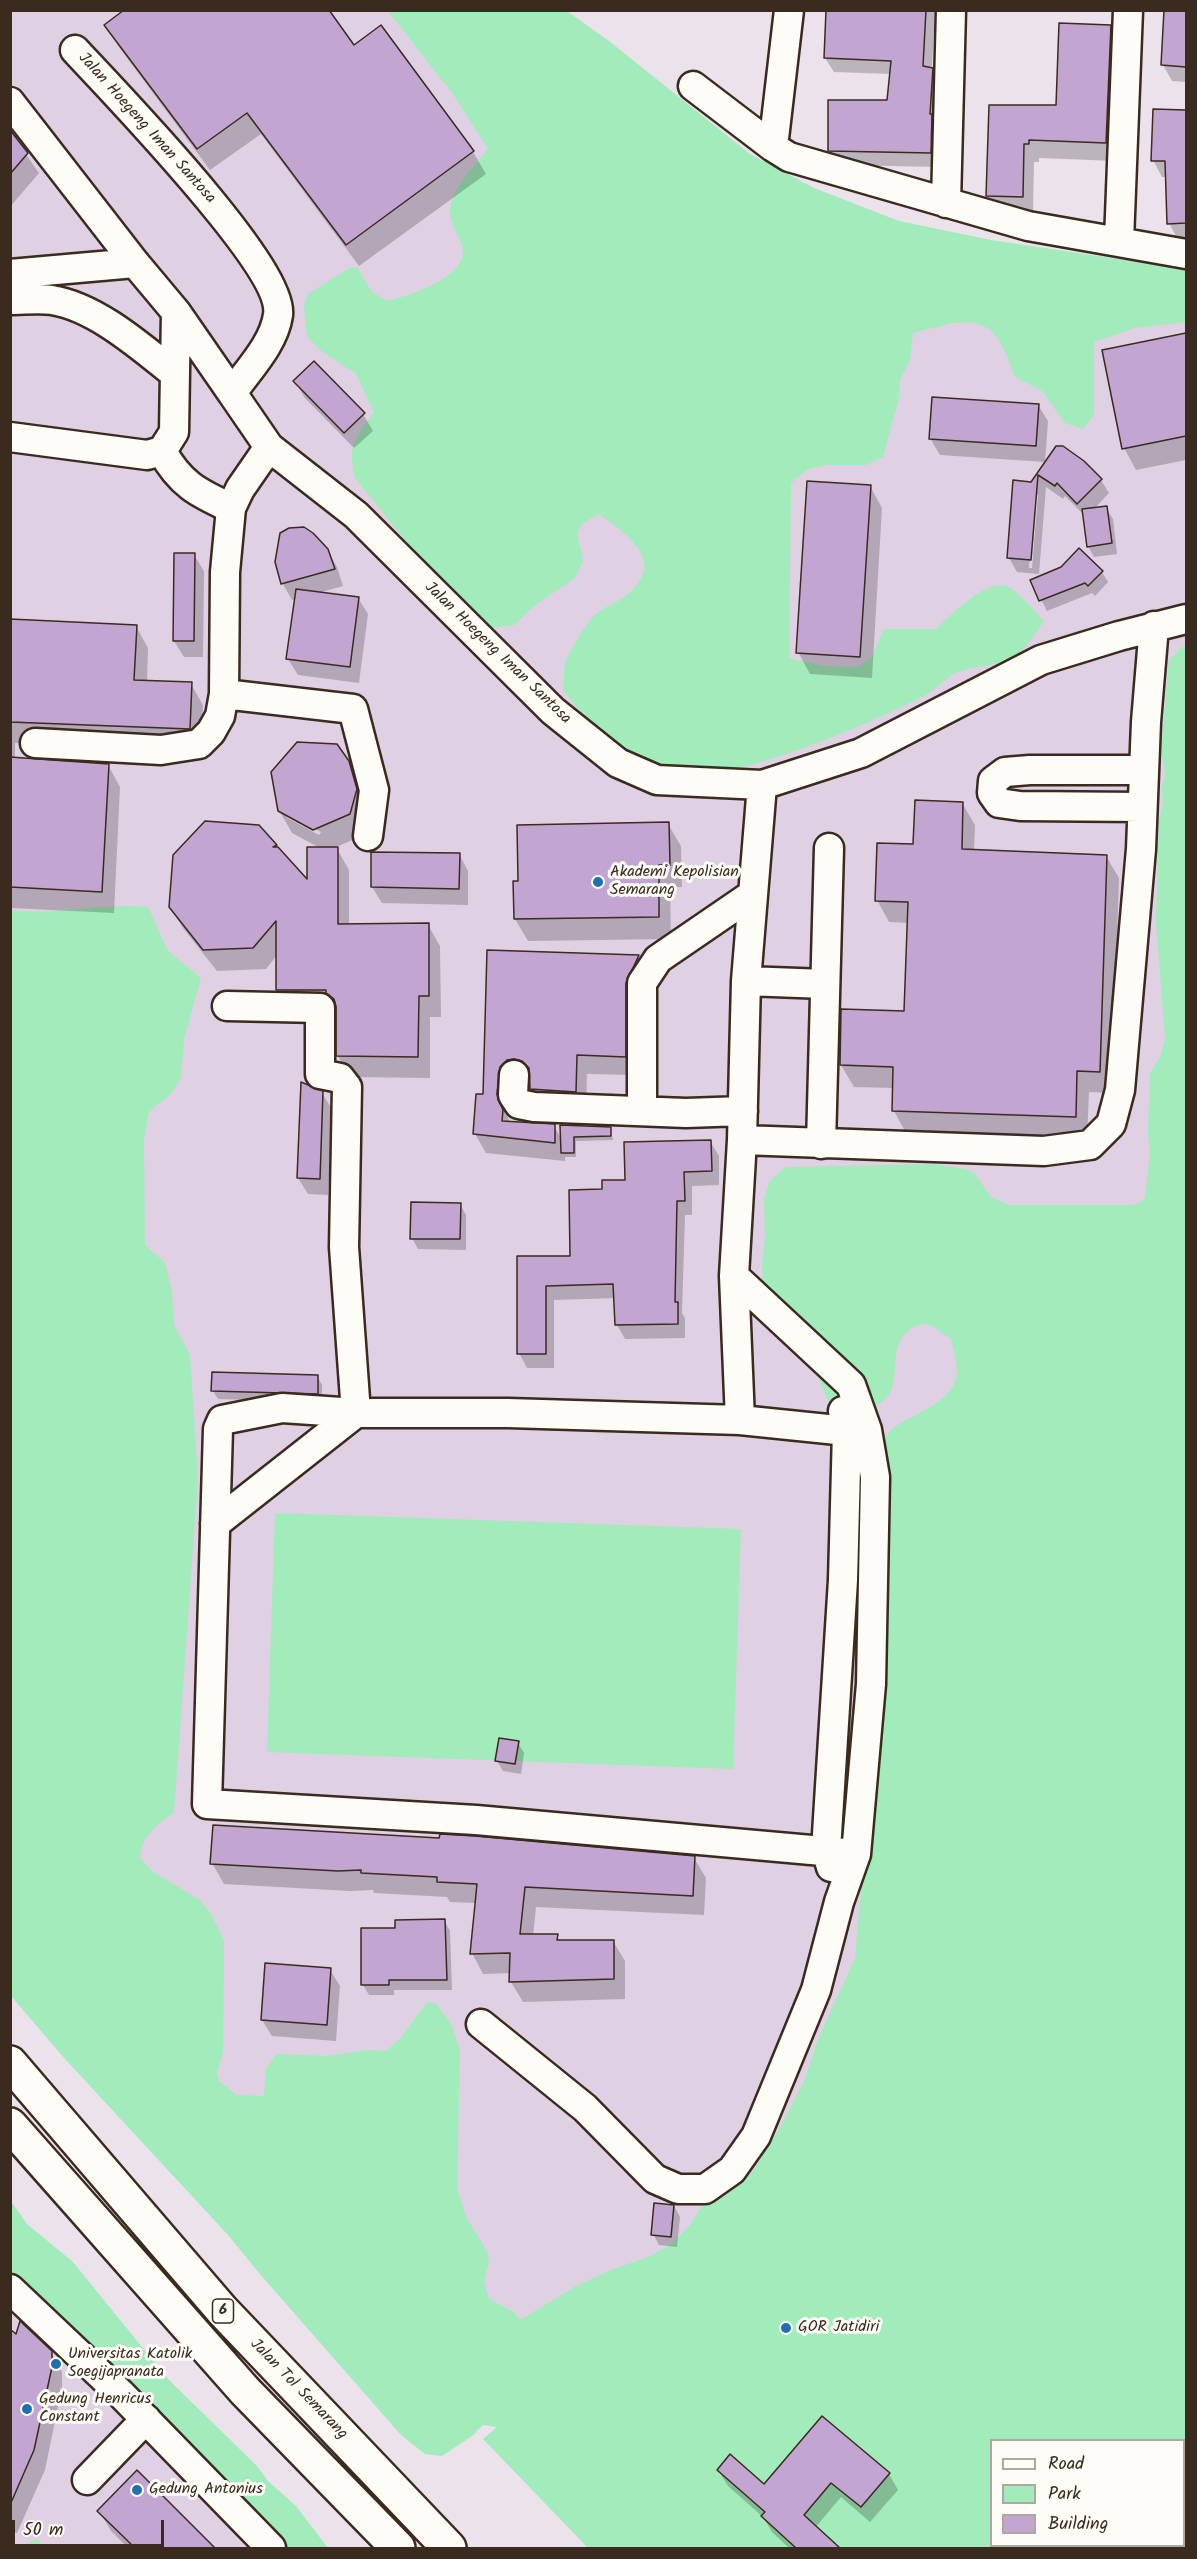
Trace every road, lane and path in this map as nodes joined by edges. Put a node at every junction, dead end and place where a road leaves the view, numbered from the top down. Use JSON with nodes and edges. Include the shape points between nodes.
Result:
{"nodes":[{"id":1,"x":789,"y":10,"type":"edge"},
{"id":2,"x":951,"y":10,"type":"edge"},
{"id":3,"x":1128,"y":10,"type":"edge"},
{"id":4,"x":75,"y":50,"type":"dead end"},
{"id":5,"x":693,"y":87,"type":"dead end"},
{"id":6,"x":10,"y":102,"type":"edge"},
{"id":7,"x":773,"y":147,"type":"junction"},
{"id":8,"x":946,"y":202,"type":"junction"},
{"id":9,"x":1119,"y":241,"type":"junction"},
{"id":10,"x":1186,"y":254,"type":"edge"},
{"id":11,"x":135,"y":263,"type":"junction"},
{"id":12,"x":10,"y":274,"type":"edge"},
{"id":13,"x":10,"y":300,"type":"edge"},
{"id":14,"x":176,"y":312,"type":"junction"},
{"id":15,"x":175,"y":374,"type":"junction"},
{"id":16,"x":232,"y":393,"type":"junction"},
{"id":17,"x":10,"y":437,"type":"edge"},
{"id":18,"x":269,"y":447,"type":"junction"},
{"id":19,"x":162,"y":451,"type":"junction"},
{"id":20,"x":231,"y":508,"type":"junction"},
{"id":21,"x":1186,"y":620,"type":"edge"},
{"id":22,"x":1154,"y":626,"type":"junction"},
{"id":23,"x":224,"y":694,"type":"junction"},
{"id":24,"x":35,"y":743,"type":"dead end"},
{"id":25,"x":1144,"y":770,"type":"junction"},
{"id":26,"x":762,"y":785,"type":"junction"},
{"id":27,"x":1142,"y":807,"type":"junction"},
{"id":28,"x":368,"y":836,"type":"dead end"},
{"id":29,"x":829,"y":848,"type":"dead end"},
{"id":30,"x":753,"y":894,"type":"junction"},
{"id":31,"x":746,"y":981,"type":"junction"},
{"id":32,"x":825,"y":984,"type":"junction"},
{"id":33,"x":227,"y":1006,"type":"dead end"},
{"id":34,"x":514,"y":1075,"type":"dead end"},
{"id":35,"x":642,"y":1111,"type":"junction"},
{"id":36,"x":743,"y":1111,"type":"junction"},
{"id":37,"x":742,"y":1140,"type":"junction"},
{"id":38,"x":820,"y":1144,"type":"junction"},
{"id":39,"x":734,"y":1276,"type":"junction"},
{"id":40,"x":356,"y":1413,"type":"junction"},
{"id":41,"x":740,"y":1420,"type":"junction"},
{"id":42,"x":857,"y":1430,"type":"junction"},
{"id":43,"x":215,"y":1524,"type":"junction"},
{"id":44,"x":826,"y":1850,"type":"junction"},
{"id":45,"x":856,"y":1854,"type":"junction"},
{"id":46,"x":839,"y":1902,"type":"junction"},
{"id":47,"x":481,"y":2024,"type":"dead end"},
{"id":48,"x":10,"y":2063,"type":"edge"},
{"id":49,"x":10,"y":2125,"type":"edge"},
{"id":50,"x":10,"y":2289,"type":"edge"},
{"id":51,"x":146,"y":2419,"type":"junction"},
{"id":52,"x":87,"y":2480,"type":"dead end"},
{"id":53,"x":271,"y":2548,"type":"edge"},
{"id":54,"x":398,"y":2548,"type":"edge"},
{"id":55,"x":449,"y":2548,"type":"edge"}],
"edges":[{"from":1,"to":7,"type":"street"},
{"from":2,"to":8,"type":"street"},
{"from":3,"to":9,"type":"street"},
{"from":4,"to":16,"type":"street","name":"Jalan Hoegeng Iman Santosa","via":[[202,188],[276,296],[278,315],[270,340]]},
{"from":5,"to":7,"type":"street"},
{"from":6,"to":11,"type":"street","name":"Jalan Hoegeng Iman Santosa"},
{"from":7,"to":8,"type":"street","via":[[789,157]]},
{"from":8,"to":9,"type":"street","via":[[1028,226]]},
{"from":9,"to":10,"type":"street"},
{"from":11,"to":12,"type":"street"},
{"from":11,"to":14,"type":"street","name":"Jalan Hoegeng Iman Santosa"},
{"from":13,"to":15,"type":"street","via":[[52,300],[78,308],[125,335]]},
{"from":14,"to":15,"type":"street"},
{"from":14,"to":16,"type":"street","name":"Jalan Hoegeng Iman Santosa"},
{"from":15,"to":19,"type":"street","via":[[174,432]]},
{"from":16,"to":18,"type":"street","name":"Jalan Hoegeng Iman Santosa"},
{"from":17,"to":19,"type":"street","via":[[147,455]]},
{"from":18,"to":20,"type":"street"},
{"from":18,"to":26,"type":"street","name":"Jalan Hoegeng Iman Santosa","via":[[356,515],[552,711],[618,763],[657,780]]},
{"from":19,"to":20,"type":"street","via":[[184,483]]},
{"from":20,"to":23,"type":"street","via":[[225,572]]},
{"from":21,"to":22,"type":"street","name":"Jalan Hoegeng Iman Santosa"},
{"from":22,"to":25,"type":"street"},
{"from":22,"to":26,"type":"street","name":"Jalan Hoegeng Iman Santosa","via":[[1041,660],[861,753]]},
{"from":23,"to":24,"type":"street","via":[[220,716],[199,744],[162,750]]},
{"from":23,"to":28,"type":"street","via":[[353,709],[374,790]]},
{"from":25,"to":27,"type":"street"},
{"from":25,"to":27,"type":"street","via":[[1005,772],[993,781],[992,793],[999,803],[1020,806]]},
{"from":26,"to":30,"type":"street"},
{"from":27,"to":38,"type":"street","via":[[1120,1090],[1111,1124],[1090,1144],[1044,1151]]},
{"from":29,"to":32,"type":"street"},
{"from":30,"to":31,"type":"street"},
{"from":30,"to":35,"type":"street","via":[[658,959],[642,983]]},
{"from":31,"to":32,"type":"street"},
{"from":31,"to":36,"type":"street"},
{"from":32,"to":38,"type":"street"},
{"from":33,"to":40,"type":"street","via":[[320,1008],[320,1074],[340,1078],[347,1087],[344,1247]]},
{"from":34,"to":35,"type":"street","via":[[513,1095],[519,1104]]},
{"from":35,"to":36,"type":"street"},
{"from":36,"to":37,"type":"street"},
{"from":37,"to":38,"type":"street"},
{"from":37,"to":39,"type":"street"},
{"from":39,"to":41,"type":"street"},
{"from":39,"to":42,"type":"street","via":[[835,1368]]},
{"from":40,"to":41,"type":"street"},
{"from":40,"to":43,"type":"street"},
{"from":40,"to":43,"type":"street","via":[[282,1408],[222,1420],[218,1429]]},
{"from":41,"to":42,"type":"street"},
{"from":42,"to":44,"type":"street"},
{"from":42,"to":45,"type":"street","via":[[875,1477],[871,1684]]},
{"from":43,"to":44,"type":"street","via":[[207,1804],[476,1820]]},
{"from":44,"to":45,"type":"street"},
{"from":44,"to":46,"type":"street"},
{"from":45,"to":46,"type":"street"},
{"from":46,"to":47,"type":"street","via":[[816,1990],[756,2136],[732,2170],[705,2189],[678,2189],[655,2180],[585,2108]]},
{"from":48,"to":55,"type":"highway","name":"Jalan Tol Semarang","number":"6","via":[[222,2310]]},
{"from":49,"to":54,"type":"highway","number":"6","via":[[245,2391]]},
{"from":50,"to":51,"type":"street"},
{"from":51,"to":52,"type":"street"},
{"from":51,"to":53,"type":"street"}]}
